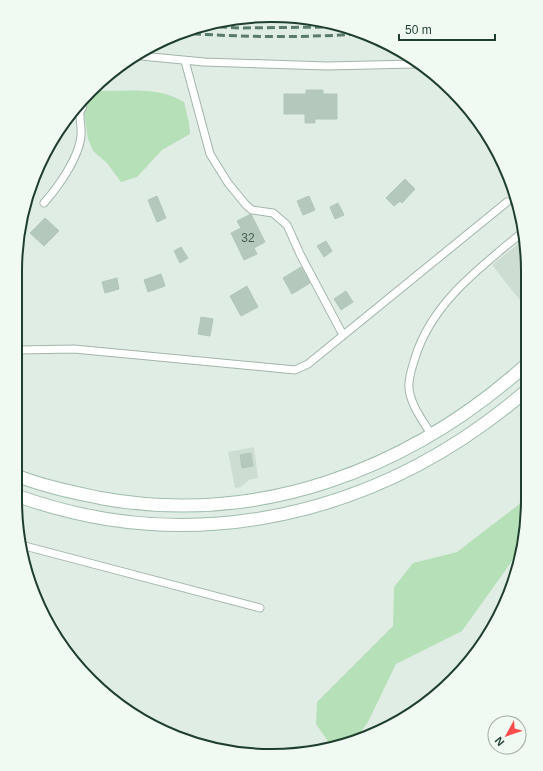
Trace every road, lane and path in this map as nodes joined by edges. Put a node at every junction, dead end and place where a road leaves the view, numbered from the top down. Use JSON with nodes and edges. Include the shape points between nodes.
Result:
{"nodes":[{"id":1,"x":145,"y":56,"type":"edge"},
{"id":2,"x":185,"y":61,"type":"junction"},
{"id":3,"x":410,"y":64,"type":"edge"},
{"id":4,"x":80,"y":112,"type":"edge"},
{"id":5,"x":507,"y":202,"type":"dead end"},
{"id":6,"x":44,"y":203,"type":"dead end"},
{"id":7,"x":518,"y":236,"type":"edge"},
{"id":8,"x":343,"y":335,"type":"junction"},
{"id":9,"x":22,"y":350,"type":"edge"},
{"id":10,"x":521,"y":368,"type":"edge"},
{"id":11,"x":521,"y":395,"type":"edge"},
{"id":12,"x":431,"y":434,"type":"junction"},
{"id":13,"x":22,"y":477,"type":"edge"},
{"id":14,"x":22,"y":497,"type":"edge"},
{"id":15,"x":27,"y":547,"type":"edge"},
{"id":16,"x":260,"y":608,"type":"dead end"}],
"edges":[{"from":1,"to":2,"type":"lane"},
{"from":2,"to":3,"type":"lane","via":[[334,66]]},
{"from":2,"to":8,"type":"lane","via":[[210,154],[228,183],[246,205],[252,210],[273,213],[287,225]]},
{"from":4,"to":6,"type":"lane","via":[[81,136],[73,160],[56,189]]},
{"from":5,"to":8,"type":"lane"},
{"from":7,"to":12,"type":"lane","via":[[457,289],[435,318],[417,352],[410,373],[409,389]]},
{"from":8,"to":9,"type":"lane","via":[[308,364],[295,370],[74,349]]},
{"from":10,"to":12,"type":"main road","via":[[493,393]]},
{"from":11,"to":14,"type":"main road","via":[[469,434],[418,464],[335,500],[274,516],[186,525],[135,523],[69,513]]},
{"from":12,"to":13,"type":"main road","via":[[368,466],[322,484],[267,499],[224,504],[169,505],[118,501],[53,487]]},
{"from":15,"to":16,"type":"lane"}]}
